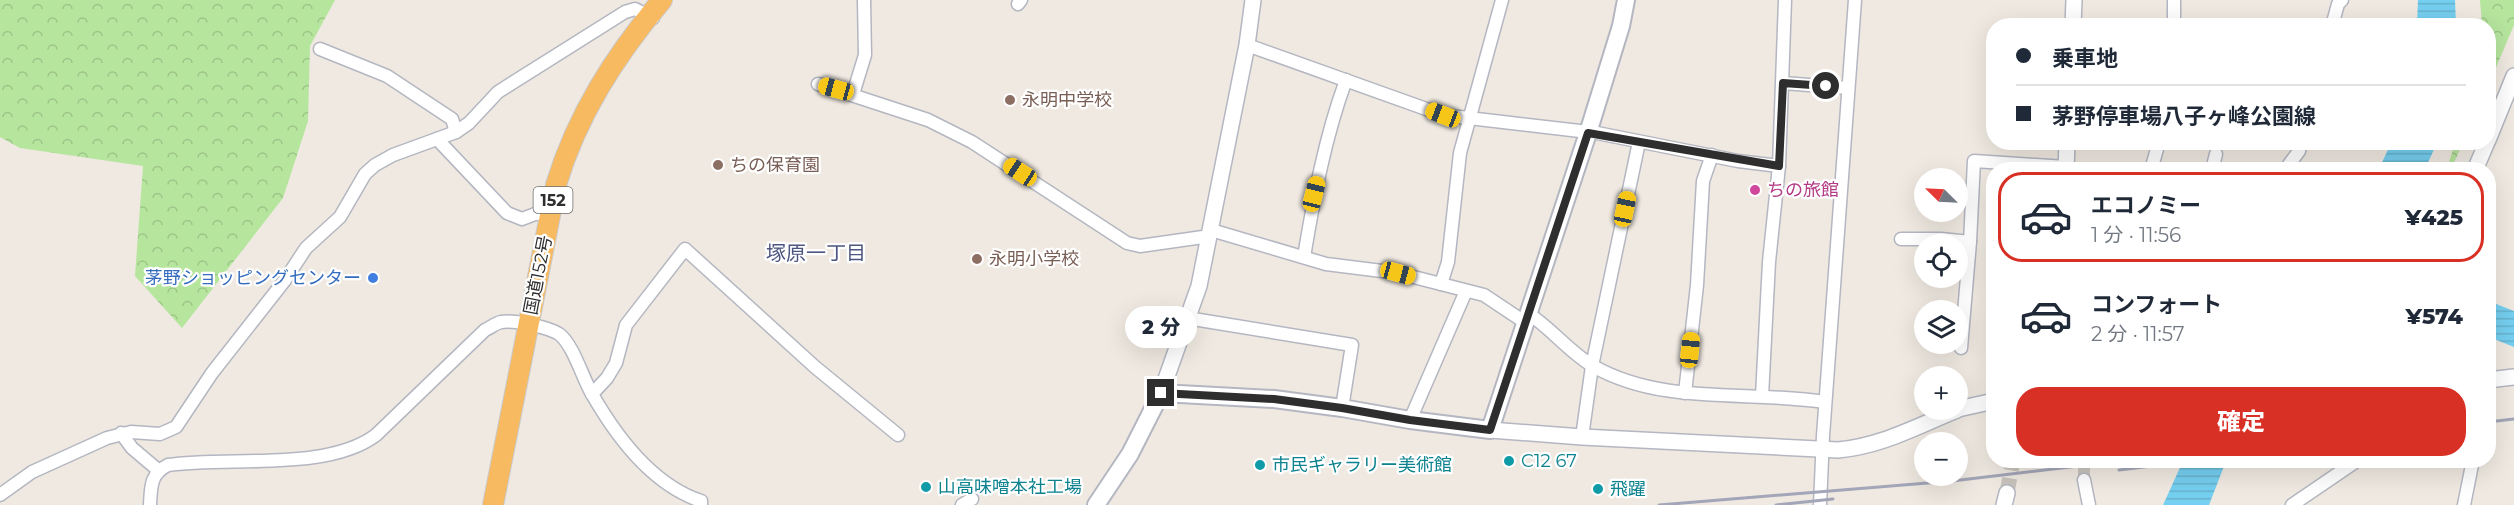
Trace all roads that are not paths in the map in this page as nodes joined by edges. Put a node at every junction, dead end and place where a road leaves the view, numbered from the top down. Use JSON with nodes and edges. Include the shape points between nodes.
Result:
{"nodes":[{"id":1,"x":662,"y":0,"type":"edge"},
{"id":2,"x":864,"y":0,"type":"edge"},
{"id":3,"x":1253,"y":0,"type":"edge"},
{"id":4,"x":1502,"y":0,"type":"edge"},
{"id":5,"x":1626,"y":0,"type":"edge"},
{"id":6,"x":1785,"y":0,"type":"edge"},
{"id":7,"x":1855,"y":0,"type":"edge"},
{"id":8,"x":2074,"y":0,"type":"edge"},
{"id":9,"x":2174,"y":0,"type":"edge"},
{"id":10,"x":2342,"y":0,"type":"edge"},
{"id":11,"x":653,"y":18,"type":"junction"},
{"id":12,"x":2073,"y":18,"type":"edge"},
{"id":13,"x":2174,"y":18,"type":"edge"},
{"id":14,"x":2334,"y":18,"type":"edge"},
{"id":15,"x":1246,"y":45,"type":"junction"},
{"id":16,"x":320,"y":49,"type":"dead end"},
{"id":17,"x":2514,"y":76,"type":"edge"},
{"id":18,"x":1346,"y":80,"type":"junction"},
{"id":19,"x":1783,"y":83,"type":"junction"},
{"id":20,"x":818,"y":84,"type":"dead end"},
{"id":21,"x":1848,"y":88,"type":"junction"},
{"id":22,"x":853,"y":94,"type":"junction"},
{"id":23,"x":1469,"y":118,"type":"junction"},
{"id":24,"x":2496,"y":121,"type":"edge"},
{"id":25,"x":456,"y":132,"type":"junction"},
{"id":26,"x":1588,"y":133,"type":"junction"},
{"id":27,"x":436,"y":139,"type":"junction"},
{"id":28,"x":1640,"y":142,"type":"junction"},
{"id":29,"x":2216,"y":154,"type":"dead end"},
{"id":30,"x":1712,"y":155,"type":"junction"},
{"id":31,"x":1987,"y":162,"type":"edge"},
{"id":32,"x":2214,"y":162,"type":"edge"},
{"id":33,"x":1779,"y":166,"type":"junction"},
{"id":34,"x":550,"y":213,"type":"junction"},
{"id":35,"x":1211,"y":233,"type":"junction"},
{"id":36,"x":1901,"y":239,"type":"dead end"},
{"id":37,"x":1970,"y":242,"type":"junction"},
{"id":38,"x":1304,"y":257,"type":"junction"},
{"id":39,"x":1441,"y":284,"type":"junction"},
{"id":40,"x":1466,"y":291,"type":"junction"},
{"id":41,"x":1965,"y":300,"type":"edge"},
{"id":42,"x":1187,"y":318,"type":"junction"},
{"id":43,"x":1528,"y":319,"type":"junction"},
{"id":44,"x":528,"y":324,"type":"junction"},
{"id":45,"x":1592,"y":366,"type":"junction"},
{"id":46,"x":2514,"y":377,"type":"edge"},
{"id":47,"x":2496,"y":379,"type":"edge"},
{"id":48,"x":1161,"y":393,"type":"junction"},
{"id":49,"x":1685,"y":393,"type":"junction"},
{"id":50,"x":592,"y":394,"type":"junction"},
{"id":51,"x":1762,"y":396,"type":"junction"},
{"id":52,"x":1986,"y":401,"type":"edge"},
{"id":53,"x":1825,"y":402,"type":"junction"},
{"id":54,"x":1968,"y":406,"type":"edge"},
{"id":55,"x":1342,"y":408,"type":"junction"},
{"id":56,"x":1410,"y":420,"type":"junction"},
{"id":57,"x":1934,"y":420,"type":"edge"},
{"id":58,"x":1490,"y":430,"type":"junction"},
{"id":59,"x":121,"y":433,"type":"junction"},
{"id":60,"x":898,"y":435,"type":"dead end"},
{"id":61,"x":1582,"y":437,"type":"junction"},
{"id":62,"x":1823,"y":450,"type":"junction"},
{"id":63,"x":2346,"y":468,"type":"edge"},
{"id":64,"x":2471,"y":468,"type":"edge"},
{"id":65,"x":158,"y":470,"type":"junction"},
{"id":66,"x":2084,"y":480,"type":"tunnel mouth"},
{"id":67,"x":0,"y":495,"type":"edge"},
{"id":68,"x":150,"y":505,"type":"edge"},
{"id":69,"x":493,"y":505,"type":"edge"},
{"id":70,"x":701,"y":505,"type":"edge"},
{"id":71,"x":1096,"y":505,"type":"edge"},
{"id":72,"x":1820,"y":505,"type":"edge"},
{"id":73,"x":2089,"y":505,"type":"edge"},
{"id":74,"x":2292,"y":505,"type":"edge"},
{"id":75,"x":2464,"y":505,"type":"edge"}],
"edges":[{"from":1,"to":11,"type":"highway","name":"国道152号","number":"152"},
{"from":2,"to":22,"type":"street","via":[[865,55]]},
{"from":3,"to":15,"type":"street"},
{"from":4,"to":23,"type":"street"},
{"from":5,"to":26,"type":"main road"},
{"from":6,"to":19,"type":"street"},
{"from":7,"to":21,"type":"street"},
{"from":8,"to":12,"type":"street"},
{"from":9,"to":13,"type":"street"},
{"from":10,"to":14,"type":"street"},
{"from":11,"to":25,"type":"street","via":[[635,9],[616,17],[498,92]]},
{"from":11,"to":34,"type":"highway","name":"国道152号","number":"152","via":[[589,102],[567,149]]},
{"from":15,"to":18,"type":"street"},
{"from":15,"to":35,"type":"street"},
{"from":16,"to":25,"type":"street","via":[[387,76],[452,119]]},
{"from":17,"to":24,"type":"street"},
{"from":18,"to":23,"type":"street","via":[[1443,115]]},
{"from":18,"to":38,"type":"street","via":[[1314,194]]},
{"from":19,"to":21,"type":"street"},
{"from":19,"to":33,"type":"street"},
{"from":20,"to":22,"type":"street"},
{"from":21,"to":53,"type":"street"},
{"from":22,"to":35,"type":"street","via":[[928,120],[972,142],[1127,243],[1140,246]]},
{"from":23,"to":26,"type":"street"},
{"from":23,"to":39,"type":"street","via":[[1448,262]]},
{"from":25,"to":27,"type":"street"},
{"from":26,"to":28,"type":"street"},
{"from":26,"to":43,"type":"main road"},
{"from":27,"to":34,"type":"street","via":[[507,213],[522,219]]},
{"from":27,"to":59,"type":"street","via":[[393,155],[365,174],[340,216],[306,248],[176,427],[160,434]]},
{"from":28,"to":30,"type":"street"},
{"from":28,"to":45,"type":"street"},
{"from":29,"to":32,"type":"street"},
{"from":30,"to":33,"type":"street"},
{"from":30,"to":49,"type":"street","via":[[1703,181]]},
{"from":31,"to":37,"type":"street","via":[[1974,161]]},
{"from":33,"to":51,"type":"street"},
{"from":34,"to":44,"type":"highway","name":"国道152号","number":"152"},
{"from":35,"to":38,"type":"street"},
{"from":35,"to":42,"type":"street"},
{"from":36,"to":37,"type":"street"},
{"from":37,"to":41,"type":"street"},
{"from":38,"to":39,"type":"street"},
{"from":39,"to":40,"type":"street"},
{"from":40,"to":43,"type":"street","via":[[1484,295]]},
{"from":40,"to":56,"type":"street"},
{"from":42,"to":48,"type":"street"},
{"from":42,"to":55,"type":"street","via":[[1352,345]]},
{"from":43,"to":45,"type":"street"},
{"from":43,"to":58,"type":"main road"},
{"from":44,"to":50,"type":"street","via":[[560,334]]},
{"from":44,"to":65,"type":"street","via":[[501,322],[485,330],[376,435],[348,451],[261,461],[177,464]]},
{"from":44,"to":69,"type":"highway","name":"国道152号","number":"152"},
{"from":45,"to":49,"type":"street","via":[[1639,387]]},
{"from":45,"to":61,"type":"street"},
{"from":46,"to":47,"type":"street"},
{"from":48,"to":55,"type":"main road","via":[[1251,397]]},
{"from":48,"to":71,"type":"main road","via":[[1130,454]]},
{"from":49,"to":51,"type":"street"},
{"from":50,"to":60,"type":"street","via":[[616,363],[626,325],[685,249],[815,367]]},
{"from":50,"to":70,"type":"street","via":[[631,450],[668,484],[701,501]]},
{"from":51,"to":53,"type":"street"},
{"from":52,"to":54,"type":"street"},
{"from":53,"to":62,"type":"street"},
{"from":55,"to":56,"type":"main road"},
{"from":56,"to":58,"type":"main road"},
{"from":57,"to":62,"type":"street","via":[[1875,444]]},
{"from":58,"to":61,"type":"street"},
{"from":59,"to":65,"type":"street"},
{"from":59,"to":67,"type":"street","via":[[32,472]]},
{"from":61,"to":62,"type":"street"},
{"from":62,"to":72,"type":"street"},
{"from":63,"to":74,"type":"street"},
{"from":64,"to":75,"type":"street"},
{"from":65,"to":68,"type":"street"},
{"from":66,"to":73,"type":"street"}]}
